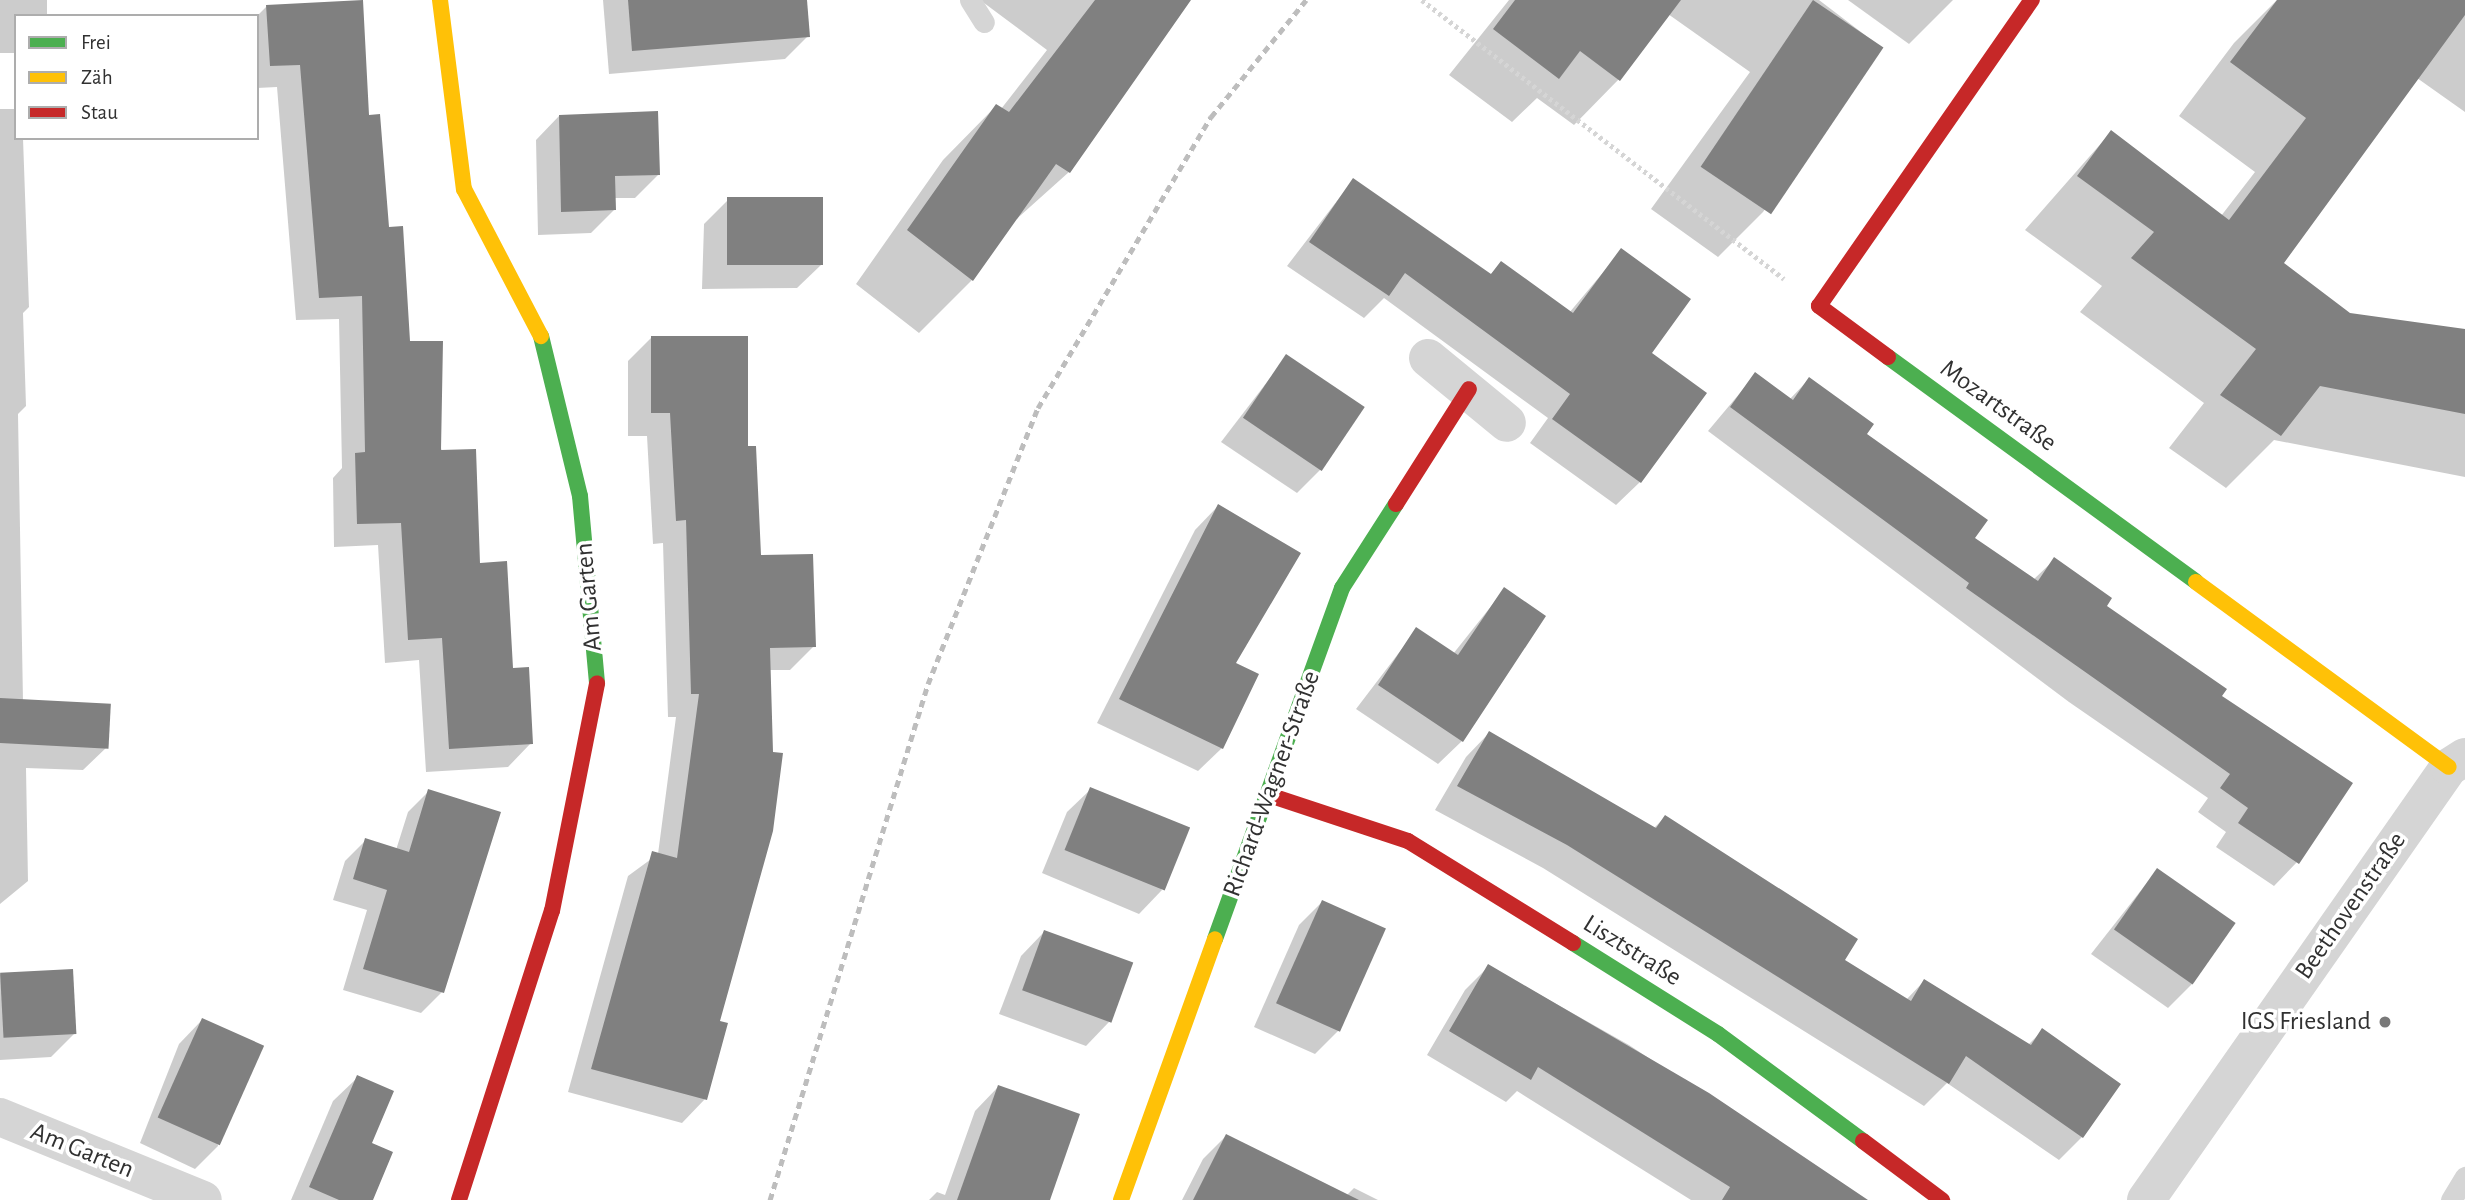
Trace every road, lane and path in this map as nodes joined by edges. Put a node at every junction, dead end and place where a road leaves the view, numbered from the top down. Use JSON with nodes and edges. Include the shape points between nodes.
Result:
{"nodes":[{"id":1,"x":440,"y":0,"type":"edge"},
{"id":2,"x":970,"y":0,"type":"edge"},
{"id":3,"x":1422,"y":0,"type":"edge"},
{"id":4,"x":2032,"y":0,"type":"edge"},
{"id":5,"x":984,"y":22,"type":"dead end"},
{"id":6,"x":1819,"y":306,"type":"junction"},
{"id":7,"x":1428,"y":358,"type":"dead end"},
{"id":8,"x":1469,"y":389,"type":"junction"},
{"id":9,"x":1507,"y":423,"type":"dead end"},
{"id":10,"x":2460,"y":767,"type":"edge"},
{"id":11,"x":1269,"y":795,"type":"junction"},
{"id":12,"x":0,"y":1117,"type":"edge"},
{"id":13,"x":2465,"y":1177,"type":"edge"},
{"id":14,"x":203,"y":1200,"type":"edge"},
{"id":15,"x":459,"y":1200,"type":"edge"},
{"id":16,"x":1121,"y":1200,"type":"edge"},
{"id":17,"x":1942,"y":1200,"type":"edge"},
{"id":18,"x":2146,"y":1200,"type":"edge"},
{"id":19,"x":2451,"y":1200,"type":"edge"}],
"edges":[{"from":1,"to":15,"type":"street","name":"Am Garten","via":[[464,189],[537,318],[580,496],[598,700],[552,911]]},
{"from":2,"to":5,"type":"lane"},
{"from":3,"to":6,"type":"path"},
{"from":4,"to":6,"type":"street"},
{"from":6,"to":10,"type":"street","name":"Mozartstraße"},
{"from":7,"to":8,"type":"street"},
{"from":8,"to":9,"type":"street"},
{"from":8,"to":11,"type":"street","name":"Richard-Wagner-Straße","via":[[1342,588]]},
{"from":10,"to":18,"type":"street","name":"Beethovenstraße"},
{"from":11,"to":16,"type":"street","name":"Richard-Wagner-Straße"},
{"from":11,"to":17,"type":"street","name":"Lisztstraße","via":[[1408,841],[1718,1034]]},
{"from":12,"to":14,"type":"street","name":"Am Garten"},
{"from":13,"to":19,"type":"lane"}]}
